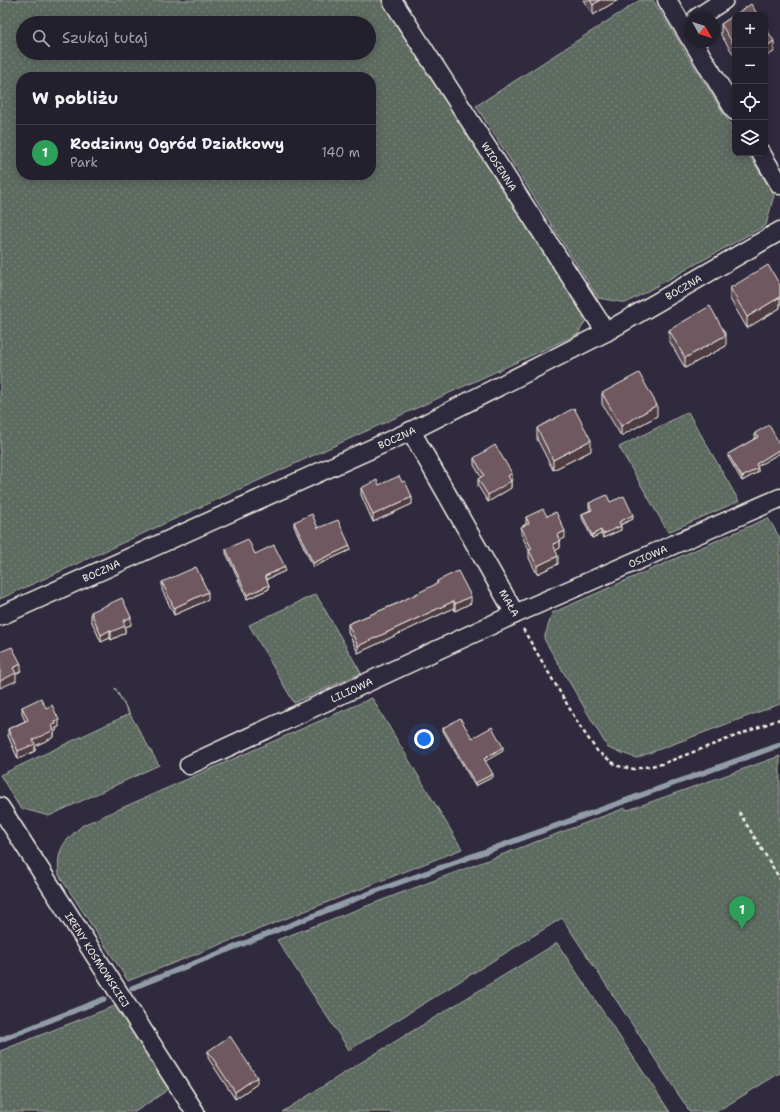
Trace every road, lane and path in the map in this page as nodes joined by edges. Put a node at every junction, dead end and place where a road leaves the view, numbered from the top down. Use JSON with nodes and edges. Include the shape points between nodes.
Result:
{"nodes":[{"id":1,"x":392,"y":0,"type":"edge"},
{"id":2,"x":667,"y":0,"type":"edge"},
{"id":3,"x":724,"y":0,"type":"edge"},
{"id":4,"x":710,"y":12,"type":"edge"},
{"id":5,"x":684,"y":21,"type":"edge"},
{"id":6,"x":701,"y":48,"type":"edge"},
{"id":7,"x":732,"y":105,"type":"edge"},
{"id":8,"x":763,"y":156,"type":"edge"},
{"id":9,"x":780,"y":185,"type":"edge"},
{"id":10,"x":780,"y":230,"type":"edge"},
{"id":11,"x":606,"y":332,"type":"junction"},
{"id":12,"x":411,"y":431,"type":"junction"},
{"id":13,"x":780,"y":498,"type":"edge"},
{"id":14,"x":515,"y":614,"type":"junction"},
{"id":15,"x":0,"y":616,"type":"edge"},
{"id":16,"x":780,"y":719,"type":"edge"},
{"id":17,"x":188,"y":765,"type":"dead end"},
{"id":18,"x":0,"y":807,"type":"edge"},
{"id":19,"x":739,"y":812,"type":"dead end"},
{"id":20,"x":780,"y":879,"type":"edge"},
{"id":21,"x":195,"y":1112,"type":"edge"}],
"edges":[{"from":1,"to":11,"type":"street","name":"WIOSENNA"},
{"from":2,"to":5,"type":"street"},
{"from":3,"to":4,"type":"street"},
{"from":6,"to":7,"type":"street"},
{"from":8,"to":9,"type":"street"},
{"from":10,"to":11,"type":"street","name":"BOCZNA"},
{"from":11,"to":12,"type":"street","name":"BOCZNA"},
{"from":12,"to":14,"type":"street","name":"MAŁA"},
{"from":12,"to":15,"type":"street","name":"BOCZNA"},
{"from":13,"to":14,"type":"street","name":"OSIOWA"},
{"from":14,"to":16,"type":"path","name":"MAŁA","via":[[581,728],[598,752],[618,766],[634,769],[662,764]]},
{"from":14,"to":17,"type":"street","name":"LILIOWA"},
{"from":18,"to":21,"type":"street","name":"IRENY KOSMOWSKIEJ"},
{"from":19,"to":20,"type":"path"}]}
